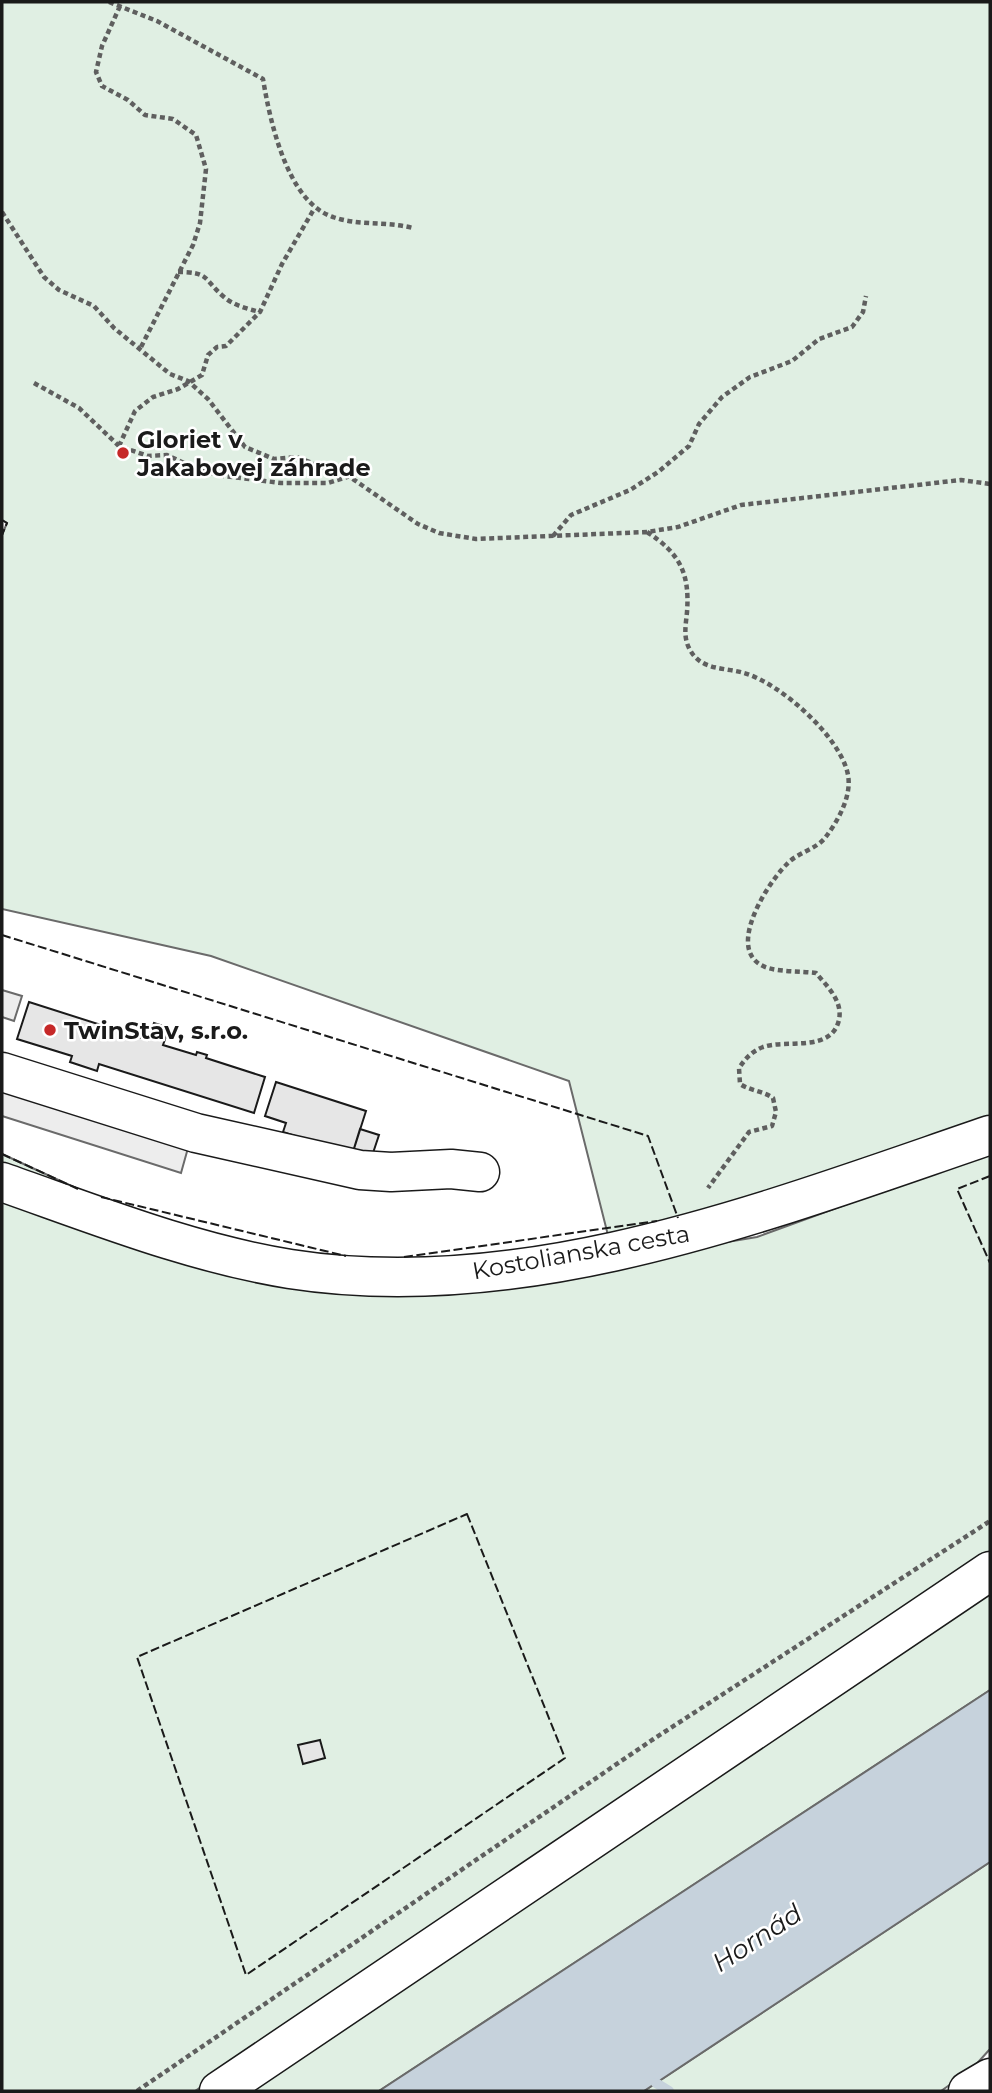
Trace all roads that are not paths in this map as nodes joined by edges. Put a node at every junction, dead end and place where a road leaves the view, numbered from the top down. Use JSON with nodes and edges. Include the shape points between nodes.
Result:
{"nodes":[{"id":1,"x":2,"y":1072,"type":"edge"},
{"id":2,"x":990,"y":1135,"type":"edge"},
{"id":3,"x":480,"y":1172,"type":"dead end"},
{"id":4,"x":2,"y":1182,"type":"edge"},
{"id":5,"x":990,"y":1571,"type":"edge"},
{"id":6,"x":990,"y":2078,"type":"edge"},
{"id":7,"x":219,"y":2091,"type":"edge"},
{"id":8,"x":968,"y":2091,"type":"edge"}],
"edges":[{"from":1,"to":3,"type":"street","via":[[197,1133],[360,1170]]},
{"from":2,"to":4,"type":"street","name":"Kostolianska cesta","via":[[708,1228],[612,1251],[448,1275],[372,1276],[290,1269],[140,1232]]},
{"from":5,"to":7,"type":"street"},
{"from":6,"to":8,"type":"street"}]}
